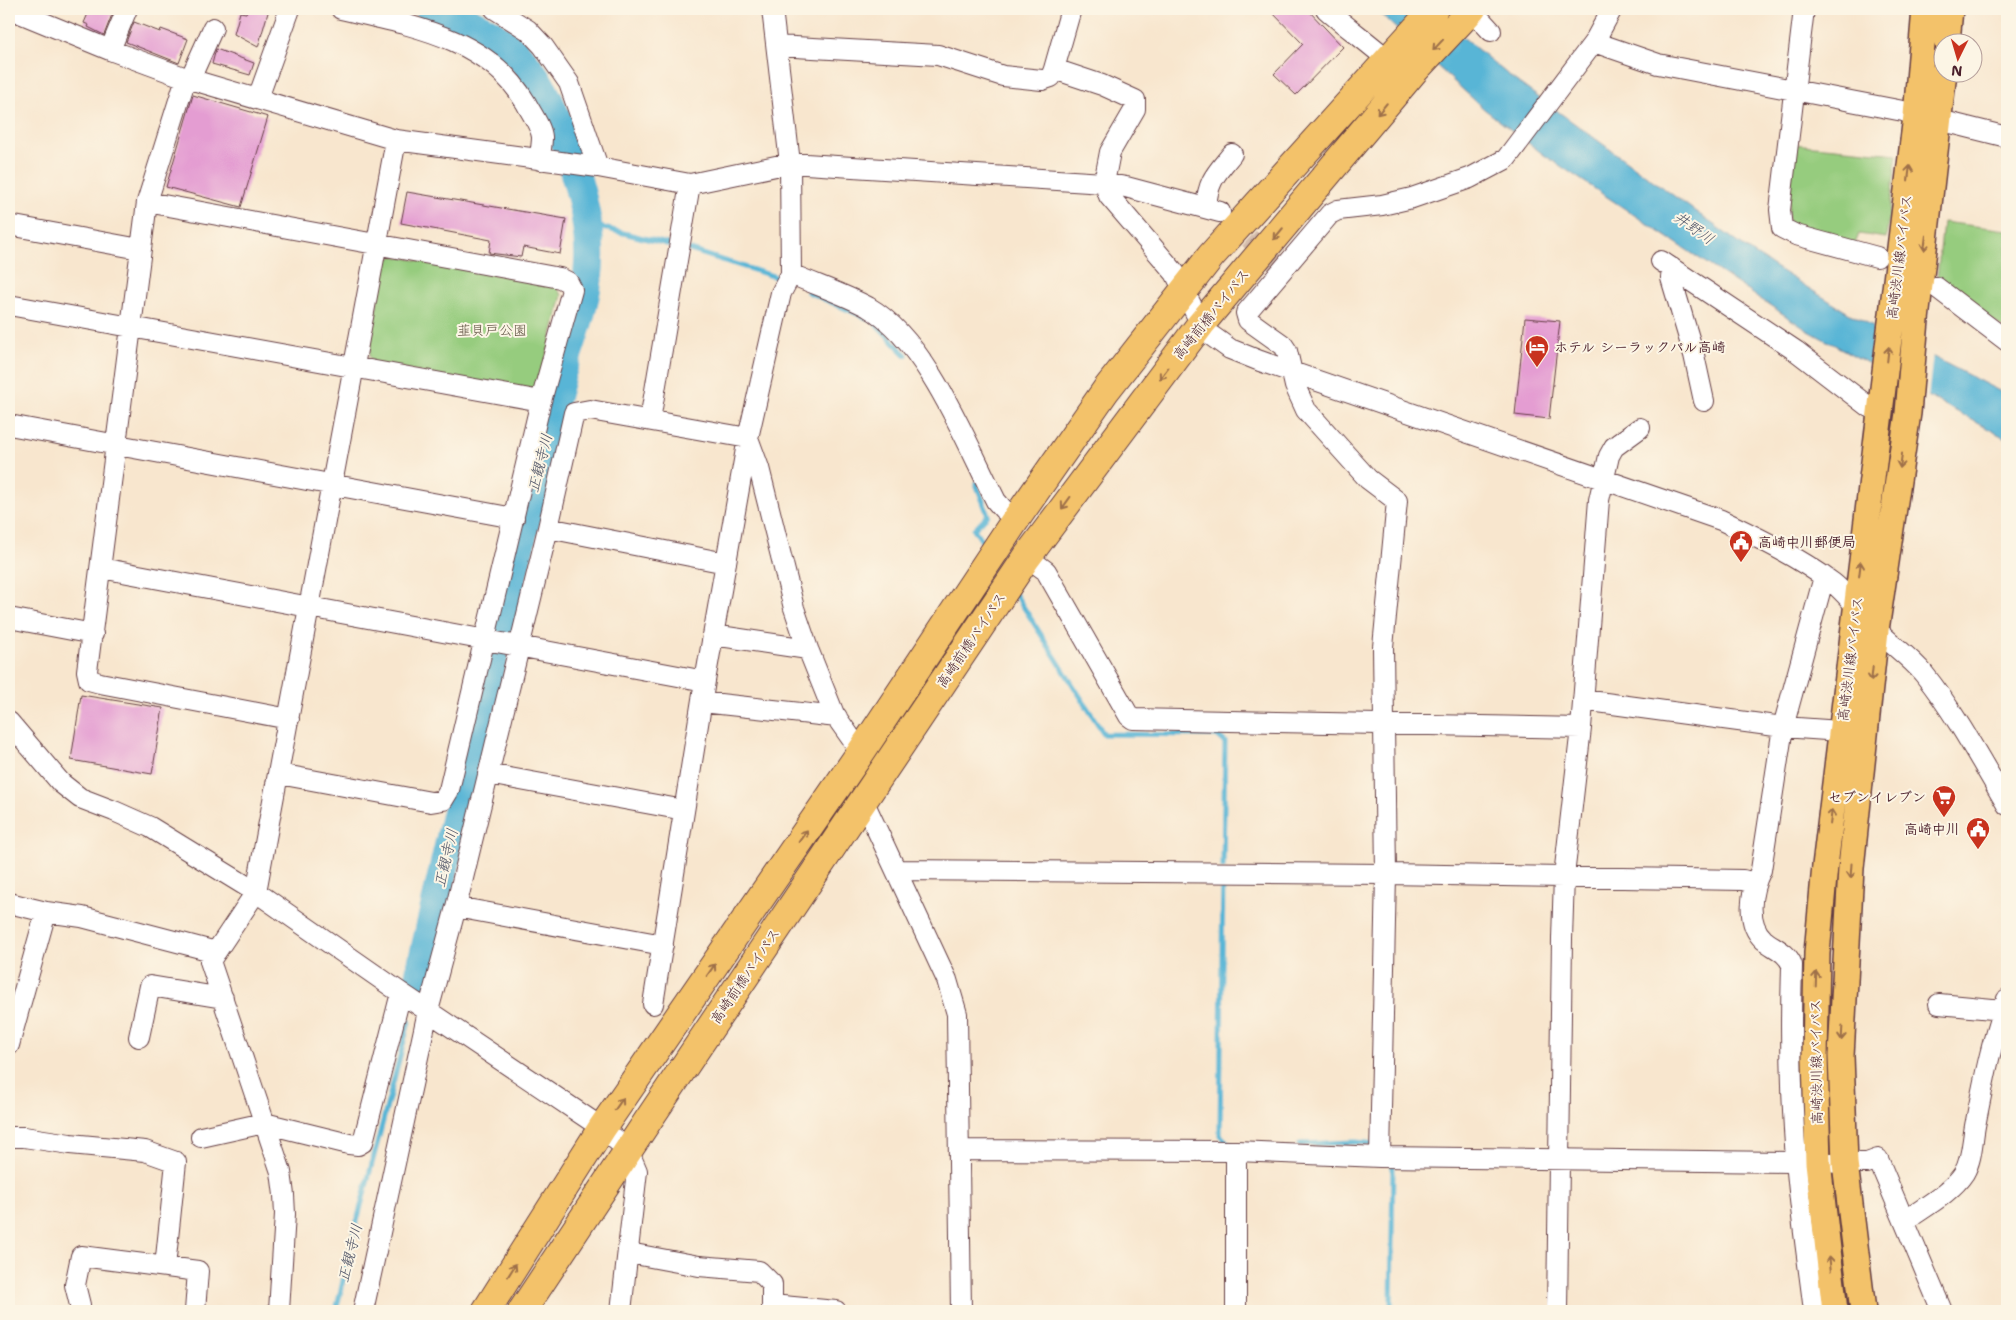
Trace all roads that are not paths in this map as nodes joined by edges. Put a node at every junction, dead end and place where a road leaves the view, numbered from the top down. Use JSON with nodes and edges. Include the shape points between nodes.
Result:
{"nodes":[{"id":1,"x":10,"y":9,"type":"edge"},
{"id":2,"x":127,"y":9,"type":"edge"},
{"id":3,"x":290,"y":9,"type":"edge"},
{"id":4,"x":341,"y":9,"type":"edge"},
{"id":5,"x":772,"y":9,"type":"edge"},
{"id":6,"x":1070,"y":9,"type":"edge"},
{"id":7,"x":1326,"y":9,"type":"edge"},
{"id":8,"x":1434,"y":9,"type":"edge"},
{"id":9,"x":1612,"y":9,"type":"edge"},
{"id":10,"x":1804,"y":9,"type":"edge"},
{"id":11,"x":1925,"y":9,"type":"edge"},
{"id":12,"x":1950,"y":9,"type":"edge"},
{"id":13,"x":504,"y":11,"type":"edge"},
{"id":14,"x":1469,"y":12,"type":"edge"},
{"id":15,"x":213,"y":28,"type":"dead end"},
{"id":16,"x":1491,"y":31,"type":"dead end"},
{"id":17,"x":1948,"y":32,"type":"edge"},
{"id":18,"x":1594,"y":42,"type":"junction"},
{"id":19,"x":777,"y":46,"type":"junction"},
{"id":20,"x":110,"y":50,"type":"junction"},
{"id":21,"x":1391,"y":57,"type":"junction"},
{"id":22,"x":1054,"y":69,"type":"junction"},
{"id":23,"x":188,"y":78,"type":"junction"},
{"id":24,"x":1941,"y":82,"type":"edge"},
{"id":25,"x":1794,"y":92,"type":"junction"},
{"id":26,"x":258,"y":98,"type":"junction"},
{"id":27,"x":1928,"y":118,"type":"junction"},
{"id":28,"x":2007,"y":137,"type":"edge"},
{"id":29,"x":396,"y":140,"type":"junction"},
{"id":30,"x":1232,"y":154,"type":"dead end"},
{"id":31,"x":547,"y":161,"type":"junction"},
{"id":32,"x":790,"y":163,"type":"junction"},
{"id":33,"x":592,"y":167,"type":"junction"},
{"id":34,"x":1104,"y":183,"type":"junction"},
{"id":35,"x":690,"y":184,"type":"junction"},
{"id":36,"x":147,"y":202,"type":"junction"},
{"id":37,"x":9,"y":225,"type":"edge"},
{"id":38,"x":377,"y":245,"type":"junction"},
{"id":39,"x":140,"y":249,"type":"junction"},
{"id":40,"x":1877,"y":257,"type":"dead end"},
{"id":41,"x":788,"y":280,"type":"junction"},
{"id":42,"x":1936,"y":287,"type":"dead end"},
{"id":43,"x":1184,"y":289,"type":"junction"},
{"id":44,"x":9,"y":305,"type":"edge"},
{"id":45,"x":1201,"y":324,"type":"junction"},
{"id":46,"x":132,"y":326,"type":"junction"},
{"id":47,"x":2007,"y":342,"type":"edge"},
{"id":48,"x":354,"y":366,"type":"junction"},
{"id":49,"x":1292,"y":372,"type":"junction"},
{"id":50,"x":542,"y":401,"type":"junction"},
{"id":51,"x":1704,"y":401,"type":"dead end"},
{"id":52,"x":1882,"y":406,"type":"junction"},
{"id":53,"x":650,"y":420,"type":"junction"},
{"id":54,"x":9,"y":425,"type":"edge"},
{"id":55,"x":1640,"y":428,"type":"dead end"},
{"id":56,"x":748,"y":438,"type":"junction"},
{"id":57,"x":116,"y":444,"type":"junction"},
{"id":58,"x":1603,"y":480,"type":"junction"},
{"id":59,"x":332,"y":484,"type":"junction"},
{"id":60,"x":514,"y":518,"type":"junction"},
{"id":61,"x":1016,"y":519,"type":"junction"},
{"id":62,"x":548,"y":528,"type":"junction"},
{"id":63,"x":1027,"y":557,"type":"junction"},
{"id":64,"x":726,"y":563,"type":"junction"},
{"id":65,"x":101,"y":568,"type":"junction"},
{"id":66,"x":1824,"y":577,"type":"junction"},
{"id":67,"x":1855,"y":607,"type":"junction"},
{"id":68,"x":309,"y":609,"type":"junction"},
{"id":69,"x":9,"y":618,"type":"edge"},
{"id":70,"x":1876,"y":630,"type":"junction"},
{"id":71,"x":93,"y":634,"type":"junction"},
{"id":72,"x":713,"y":635,"type":"junction"},
{"id":73,"x":488,"y":641,"type":"junction"},
{"id":74,"x":516,"y":645,"type":"junction"},
{"id":75,"x":808,"y":649,"type":"junction"},
{"id":76,"x":705,"y":681,"type":"junction"},
{"id":77,"x":1583,"y":700,"type":"junction"},
{"id":78,"x":702,"y":702,"type":"junction"},
{"id":79,"x":837,"y":717,"type":"junction"},
{"id":80,"x":289,"y":719,"type":"junction"},
{"id":81,"x":9,"y":722,"type":"edge"},
{"id":82,"x":1385,"y":723,"type":"junction"},
{"id":83,"x":1783,"y":727,"type":"junction"},
{"id":84,"x":1581,"y":728,"type":"junction"},
{"id":85,"x":1841,"y":731,"type":"junction"},
{"id":86,"x":861,"y":752,"type":"junction"},
{"id":87,"x":279,"y":774,"type":"junction"},
{"id":88,"x":488,"y":774,"type":"junction"},
{"id":89,"x":863,"y":800,"type":"junction"},
{"id":90,"x":2007,"y":805,"type":"edge"},
{"id":91,"x":684,"y":810,"type":"junction"},
{"id":92,"x":896,"y":870,"type":"junction"},
{"id":93,"x":1386,"y":874,"type":"junction"},
{"id":94,"x":1564,"y":876,"type":"junction"},
{"id":95,"x":1754,"y":883,"type":"junction"},
{"id":96,"x":256,"y":892,"type":"junction"},
{"id":97,"x":9,"y":903,"type":"edge"},
{"id":98,"x":456,"y":907,"type":"junction"},
{"id":99,"x":46,"y":912,"type":"junction"},
{"id":100,"x":663,"y":945,"type":"junction"},
{"id":101,"x":216,"y":952,"type":"junction"},
{"id":102,"x":401,"y":993,"type":"junction"},
{"id":103,"x":222,"y":998,"type":"junction"},
{"id":104,"x":653,"y":1004,"type":"dead end"},
{"id":105,"x":1939,"y":1004,"type":"dead end"},
{"id":106,"x":2005,"y":1004,"type":"edge"},
{"id":107,"x":428,"y":1011,"type":"junction"},
{"id":108,"x":10,"y":1034,"type":"edge"},
{"id":109,"x":139,"y":1037,"type":"dead end"},
{"id":110,"x":264,"y":1123,"type":"junction"},
{"id":111,"x":602,"y":1128,"type":"junction"},
{"id":112,"x":9,"y":1137,"type":"edge"},
{"id":113,"x":201,"y":1137,"type":"dead end"},
{"id":114,"x":628,"y":1150,"type":"junction"},
{"id":115,"x":960,"y":1150,"type":"junction"},
{"id":116,"x":1236,"y":1151,"type":"junction"},
{"id":117,"x":1380,"y":1157,"type":"junction"},
{"id":118,"x":1560,"y":1159,"type":"junction"},
{"id":119,"x":1807,"y":1162,"type":"junction"},
{"id":120,"x":1845,"y":1163,"type":"junction"},
{"id":121,"x":1905,"y":1221,"type":"junction"},
{"id":122,"x":629,"y":1253,"type":"junction"},
{"id":123,"x":165,"y":1267,"type":"junction"},
{"id":124,"x":772,"y":1308,"type":"edge"},
{"id":125,"x":80,"y":1311,"type":"edge"},
{"id":126,"x":195,"y":1311,"type":"edge"},
{"id":127,"x":279,"y":1311,"type":"edge"},
{"id":128,"x":363,"y":1311,"type":"edge"},
{"id":129,"x":486,"y":1311,"type":"edge"},
{"id":130,"x":522,"y":1311,"type":"edge"},
{"id":131,"x":621,"y":1311,"type":"edge"},
{"id":132,"x":836,"y":1311,"type":"edge"},
{"id":133,"x":962,"y":1311,"type":"edge"},
{"id":134,"x":1236,"y":1311,"type":"edge"},
{"id":135,"x":1557,"y":1311,"type":"edge"},
{"id":136,"x":1814,"y":1311,"type":"edge"},
{"id":137,"x":1835,"y":1311,"type":"edge"},
{"id":138,"x":1862,"y":1311,"type":"edge"},
{"id":139,"x":1942,"y":1311,"type":"edge"}],
"edges":[{"from":1,"to":20,"type":"street"},
{"from":2,"to":20,"type":"street"},
{"from":3,"to":26,"type":"street"},
{"from":4,"to":31,"type":"street","via":[[449,38],[493,64],[518,90],[533,115]]},
{"from":5,"to":19,"type":"street"},
{"from":6,"to":22,"type":"street"},
{"from":7,"to":21,"type":"street"},
{"from":8,"to":21,"type":"highway"},
{"from":9,"to":18,"type":"street"},
{"from":10,"to":25,"type":"street"},
{"from":11,"to":27,"type":"main road","name":"高崎渋川線バイパス"},
{"from":12,"to":17,"type":"main road"},
{"from":13,"to":33,"type":"street","via":[[543,46],[569,83]]},
{"from":14,"to":16,"type":"street"},
{"from":14,"to":45,"type":"highway","name":"高崎前橋バイパス","one_way":true,"via":[[1413,72]]},
{"from":15,"to":23,"type":"street"},
{"from":18,"to":25,"type":"street","via":[[1658,64]]},
{"from":18,"to":49,"type":"street","via":[[1511,154],[1470,178],[1429,193],[1382,205],[1338,210],[1330,214],[1280,267],[1246,313],[1248,320],[1283,345]]},
{"from":19,"to":22,"type":"street","via":[[938,55],[1003,76],[1024,79],[1042,80],[1050,77]]},
{"from":19,"to":32,"type":"street"},
{"from":20,"to":23,"type":"street"},
{"from":21,"to":43,"type":"highway"},
{"from":22,"to":34,"type":"street","via":[[1136,100],[1135,109],[1110,152]]},
{"from":23,"to":26,"type":"street"},
{"from":23,"to":36,"type":"street"},
{"from":24,"to":27,"type":"main road","name":"高崎渋川線バイパス"},
{"from":25,"to":27,"type":"street"},
{"from":25,"to":40,"type":"street","via":[[1780,210],[1782,228],[1796,235]]},
{"from":26,"to":29,"type":"street"},
{"from":27,"to":28,"type":"street"},
{"from":52,"to":27,"type":"main road","name":"高崎渋川線バイパス","one_way":true,"via":[[1893,308]]},
{"from":27,"to":70,"type":"main road","name":"高崎渋川線バイパス","one_way":true,"via":[[1908,413]]},
{"from":29,"to":31,"type":"street"},
{"from":29,"to":38,"type":"street"},
{"from":30,"to":34,"type":"street","via":[[1212,178],[1207,190],[1213,210]]},
{"from":31,"to":33,"type":"street"},
{"from":32,"to":34,"type":"street"},
{"from":32,"to":35,"type":"street"},
{"from":32,"to":41,"type":"street"},
{"from":33,"to":35,"type":"street"},
{"from":34,"to":43,"type":"street","via":[[1109,196],[1175,273]]},
{"from":35,"to":53,"type":"street"},
{"from":36,"to":38,"type":"street"},
{"from":36,"to":39,"type":"street"},
{"from":37,"to":39,"type":"street"},
{"from":38,"to":48,"type":"street"},
{"from":38,"to":50,"type":"street","via":[[568,282],[572,290]]},
{"from":39,"to":46,"type":"street"},
{"from":41,"to":56,"type":"street"},
{"from":41,"to":61,"type":"street","via":[[868,308],[900,335],[921,359],[941,393],[996,501]]},
{"from":42,"to":47,"type":"street"},
{"from":43,"to":45,"type":"street"},
{"from":43,"to":61,"type":"highway","via":[[1106,390]]},
{"from":44,"to":46,"type":"street"},
{"from":45,"to":49,"type":"street","via":[[1230,349]]},
{"from":45,"to":63,"type":"highway","name":"高崎前橋バイパス","one_way":true},
{"from":46,"to":48,"type":"street"},
{"from":46,"to":57,"type":"street"},
{"from":48,"to":50,"type":"street"},
{"from":48,"to":59,"type":"street"},
{"from":49,"to":58,"type":"street"},
{"from":49,"to":82,"type":"street","via":[[1298,397],[1306,410],[1368,479],[1397,501],[1384,636]]},
{"from":50,"to":60,"type":"street"},
{"from":51,"to":52,"type":"street","via":[[1694,355],[1666,264],[1796,351],[1869,407]]},
{"from":67,"to":52,"type":"main road","name":"高崎渋川線バイパス","one_way":true},
{"from":53,"to":56,"type":"street"},
{"from":53,"to":62,"type":"street","via":[[590,410],[574,413]]},
{"from":54,"to":57,"type":"street"},
{"from":55,"to":58,"type":"street","via":[[1614,447]]},
{"from":56,"to":64,"type":"street"},
{"from":56,"to":75,"type":"street"},
{"from":57,"to":59,"type":"street"},
{"from":57,"to":65,"type":"street"},
{"from":58,"to":66,"type":"street","via":[[1721,520],[1792,556]]},
{"from":58,"to":77,"type":"street"},
{"from":59,"to":60,"type":"street"},
{"from":59,"to":68,"type":"street"},
{"from":60,"to":73,"type":"street"},
{"from":61,"to":86,"type":"highway"},
{"from":62,"to":64,"type":"street"},
{"from":62,"to":74,"type":"street"},
{"from":63,"to":82,"type":"street","via":[[1046,571],[1134,720]]},
{"from":63,"to":89,"type":"highway","name":"高崎前橋バイパス"},
{"from":64,"to":72,"type":"street"},
{"from":65,"to":68,"type":"street"},
{"from":65,"to":71,"type":"street"},
{"from":66,"to":67,"type":"street"},
{"from":66,"to":83,"type":"street"},
{"from":67,"to":70,"type":"street"},
{"from":67,"to":85,"type":"main road","name":"高崎渋川線バイパス"},
{"from":68,"to":73,"type":"street"},
{"from":68,"to":80,"type":"street"},
{"from":69,"to":71,"type":"street"},
{"from":70,"to":90,"type":"street","via":[[1913,662],[1932,685]]},
{"from":70,"to":120,"type":"main road","name":"高崎渋川線バイパス","one_way":true,"via":[[1851,868],[1841,1056]]},
{"from":71,"to":80,"type":"street","via":[[87,671],[89,680]]},
{"from":72,"to":75,"type":"street"},
{"from":72,"to":76,"type":"street"},
{"from":73,"to":74,"type":"street"},
{"from":73,"to":87,"type":"street","via":[[449,790],[443,800],[431,802]]},
{"from":74,"to":76,"type":"street"},
{"from":74,"to":88,"type":"street"},
{"from":75,"to":79,"type":"street"},
{"from":76,"to":78,"type":"street"},
{"from":77,"to":83,"type":"street"},
{"from":77,"to":84,"type":"street"},
{"from":78,"to":79,"type":"street"},
{"from":78,"to":91,"type":"street"},
{"from":79,"to":86,"type":"street"},
{"from":80,"to":87,"type":"street"},
{"from":81,"to":96,"type":"street","via":[[61,783],[80,798],[150,828]]},
{"from":82,"to":84,"type":"street"},
{"from":82,"to":93,"type":"street"},
{"from":83,"to":85,"type":"street"},
{"from":83,"to":95,"type":"street","via":[[1760,870]]},
{"from":84,"to":94,"type":"street"},
{"from":119,"to":85,"type":"main road","name":"高崎渋川線バイパス","one_way":true,"via":[[1817,953]]},
{"from":111,"to":86,"type":"highway","one_way":true},
{"from":87,"to":96,"type":"street"},
{"from":88,"to":91,"type":"street"},
{"from":88,"to":98,"type":"street"},
{"from":89,"to":92,"type":"street"},
{"from":89,"to":114,"type":"highway","name":"高崎前橋バイパス"},
{"from":91,"to":100,"type":"street"},
{"from":92,"to":93,"type":"street"},
{"from":92,"to":115,"type":"street","via":[[947,980],[957,1014]]},
{"from":93,"to":94,"type":"street"},
{"from":93,"to":117,"type":"street"},
{"from":94,"to":95,"type":"street","via":[[1743,880]]},
{"from":94,"to":118,"type":"street"},
{"from":95,"to":119,"type":"street","via":[[1753,922],[1756,932],[1789,958],[1792,966],[1790,1046]]},
{"from":96,"to":101,"type":"street"},
{"from":96,"to":102,"type":"street"},
{"from":97,"to":99,"type":"street"},
{"from":98,"to":100,"type":"street"},
{"from":98,"to":107,"type":"street"},
{"from":99,"to":101,"type":"street","via":[[82,917]]},
{"from":99,"to":108,"type":"street"},
{"from":100,"to":104,"type":"street"},
{"from":101,"to":103,"type":"street","via":[[210,961]]},
{"from":102,"to":107,"type":"street"},
{"from":102,"to":110,"type":"street","via":[[364,1142],[349,1144]]},
{"from":103,"to":109,"type":"street","via":[[150,986]]},
{"from":103,"to":110,"type":"street"},
{"from":105,"to":106,"type":"street"},
{"from":106,"to":121,"type":"street","via":[[1986,1071],[1970,1158],[1964,1172],[1946,1192]]},
{"from":107,"to":111,"type":"street"},
{"from":107,"to":128,"type":"street"},
{"from":110,"to":113,"type":"street"},
{"from":110,"to":127,"type":"street","via":[[284,1195]]},
{"from":111,"to":114,"type":"street"},
{"from":129,"to":111,"type":"highway","one_way":true},
{"from":112,"to":123,"type":"street","via":[[146,1152],[176,1162]]},
{"from":114,"to":122,"type":"street","via":[[638,1171]]},
{"from":114,"to":130,"type":"highway","name":"高崎前橋バイパス"},
{"from":115,"to":116,"type":"street"},
{"from":115,"to":133,"type":"street"},
{"from":116,"to":117,"type":"street"},
{"from":116,"to":134,"type":"street"},
{"from":117,"to":118,"type":"street"},
{"from":118,"to":119,"type":"street"},
{"from":118,"to":135,"type":"street"},
{"from":119,"to":120,"type":"street"},
{"from":119,"to":136,"type":"street"},
{"from":137,"to":119,"type":"main road","name":"高崎渋川線バイパス","one_way":true},
{"from":120,"to":121,"type":"street","via":[[1867,1163],[1878,1159]]},
{"from":120,"to":138,"type":"main road","name":"高崎渋川線バイパス"},
{"from":121,"to":139,"type":"street"},
{"from":122,"to":124,"type":"street","via":[[699,1266],[759,1271],[772,1284]]},
{"from":122,"to":131,"type":"street"},
{"from":123,"to":125,"type":"street","via":[[81,1256],[75,1285]]},
{"from":123,"to":126,"type":"street","via":[[198,1271]]},
{"from":124,"to":132,"type":"street"}]}
